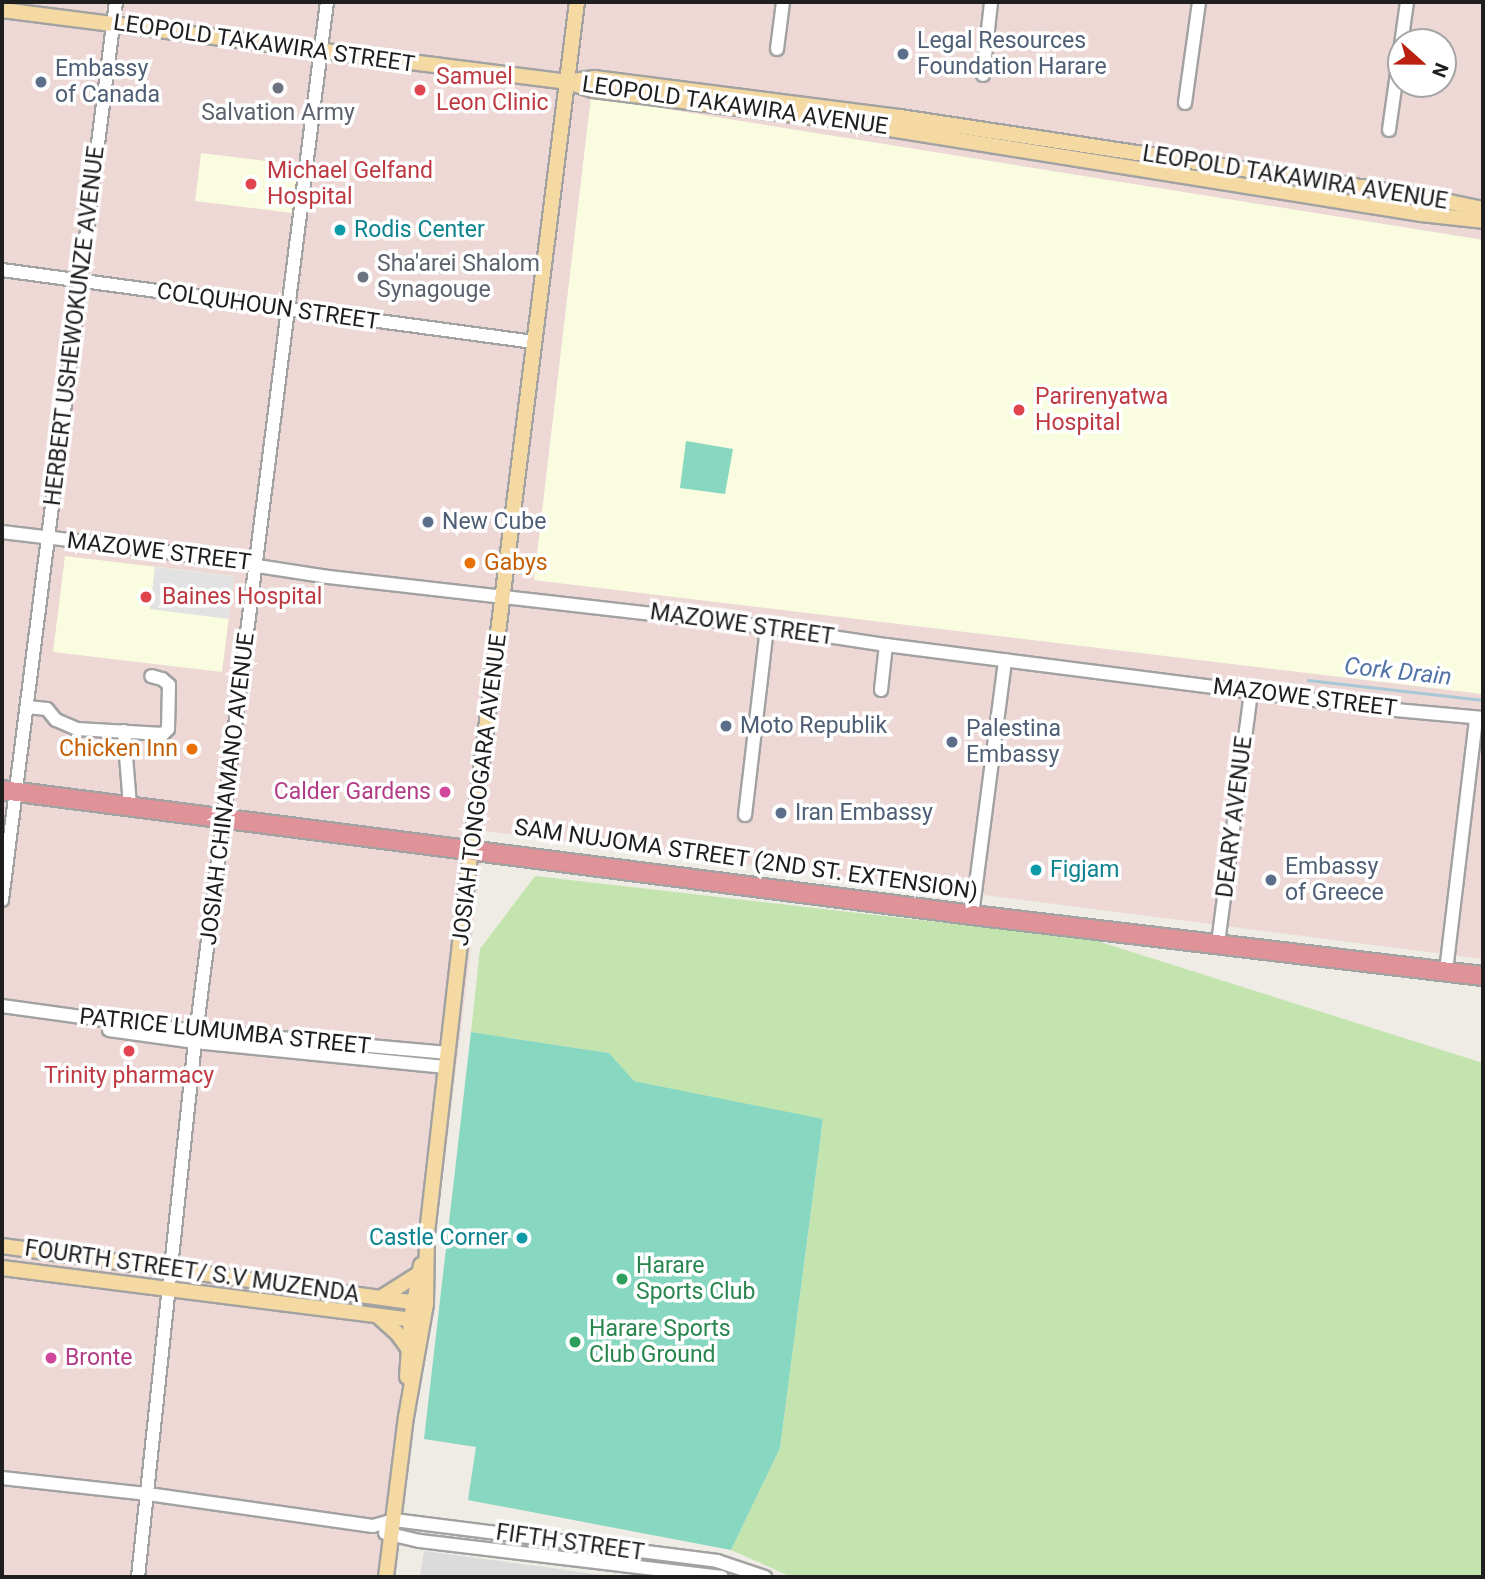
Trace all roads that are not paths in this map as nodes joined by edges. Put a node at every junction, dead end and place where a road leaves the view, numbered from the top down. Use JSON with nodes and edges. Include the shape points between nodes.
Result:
{"nodes":[{"id":1,"x":116,"y":2,"type":"edge"},
{"id":2,"x":327,"y":2,"type":"edge"},
{"id":3,"x":577,"y":2,"type":"edge"},
{"id":4,"x":783,"y":2,"type":"edge"},
{"id":5,"x":992,"y":2,"type":"edge"},
{"id":6,"x":1199,"y":2,"type":"edge"},
{"id":7,"x":1406,"y":2,"type":"edge"},
{"id":8,"x":2,"y":10,"type":"edge"},
{"id":9,"x":113,"y":23,"type":"junction"},
{"id":10,"x":777,"y":49,"type":"dead end"},
{"id":11,"x":321,"y":52,"type":"junction"},
{"id":12,"x":983,"y":75,"type":"dead end"},
{"id":13,"x":568,"y":82,"type":"junction"},
{"id":14,"x":1185,"y":103,"type":"dead end"},
{"id":15,"x":1389,"y":130,"type":"dead end"},
{"id":16,"x":1483,"y":209,"type":"edge"},
{"id":17,"x":1483,"y":221,"type":"edge"},
{"id":18,"x":2,"y":270,"type":"edge"},
{"id":19,"x":80,"y":282,"type":"junction"},
{"id":20,"x":288,"y":310,"type":"junction"},
{"id":21,"x":534,"y":342,"type":"junction"},
{"id":22,"x":2,"y":532,"type":"edge"},
{"id":23,"x":49,"y":538,"type":"junction"},
{"id":24,"x":256,"y":565,"type":"junction"},
{"id":25,"x":504,"y":595,"type":"junction"},
{"id":26,"x":768,"y":627,"type":"junction"},
{"id":27,"x":886,"y":645,"type":"junction"},
{"id":28,"x":1005,"y":660,"type":"junction"},
{"id":29,"x":151,"y":676,"type":"dead end"},
{"id":30,"x":881,"y":690,"type":"dead end"},
{"id":31,"x":1251,"y":691,"type":"junction"},
{"id":32,"x":27,"y":706,"type":"junction"},
{"id":33,"x":1480,"y":718,"type":"edge"},
{"id":34,"x":124,"y":730,"type":"junction"},
{"id":35,"x":9,"y":790,"type":"edge"},
{"id":36,"x":130,"y":805,"type":"junction"},
{"id":37,"x":745,"y":815,"type":"dead end"},
{"id":38,"x":225,"y":817,"type":"junction"},
{"id":39,"x":471,"y":848,"type":"junction"},
{"id":40,"x":2,"y":900,"type":"edge"},
{"id":41,"x":972,"y":915,"type":"junction"},
{"id":42,"x":1218,"y":943,"type":"junction"},
{"id":43,"x":1446,"y":971,"type":"junction"},
{"id":44,"x":1483,"y":975,"type":"edge"},
{"id":45,"x":2,"y":1006,"type":"edge"},
{"id":46,"x":2,"y":1014,"type":"edge"},
{"id":47,"x":196,"y":1037,"type":"junction"},
{"id":48,"x":447,"y":1060,"type":"junction"},
{"id":49,"x":427,"y":1233,"type":"junction"},
{"id":50,"x":2,"y":1246,"type":"edge"},
{"id":51,"x":2,"y":1268,"type":"edge"},
{"id":52,"x":172,"y":1268,"type":"junction"},
{"id":53,"x":420,"y":1273,"type":"junction"},
{"id":54,"x":169,"y":1291,"type":"junction"},
{"id":55,"x":382,"y":1297,"type":"junction"},
{"id":56,"x":419,"y":1303,"type":"junction"},
{"id":57,"x":377,"y":1316,"type":"junction"},
{"id":58,"x":417,"y":1320,"type":"junction"},
{"id":59,"x":408,"y":1348,"type":"junction"},
{"id":60,"x":406,"y":1417,"type":"junction"},
{"id":61,"x":2,"y":1478,"type":"edge"},
{"id":62,"x":148,"y":1494,"type":"junction"},
{"id":63,"x":394,"y":1520,"type":"junction"},
{"id":64,"x":373,"y":1526,"type":"junction"},
{"id":65,"x":392,"y":1537,"type":"junction"},
{"id":66,"x":138,"y":1577,"type":"edge"},
{"id":67,"x":386,"y":1577,"type":"edge"},
{"id":68,"x":722,"y":1577,"type":"edge"},
{"id":69,"x":765,"y":1577,"type":"edge"}],
"edges":[{"from":1,"to":9,"type":"street","name":"HERBERT USHEWOKUNZE AVENUE"},
{"from":2,"to":11,"type":"street","name":"JOSIAH CHINAMANO AVENUE"},
{"from":3,"to":13,"type":"main road","name":"JOSIAH TONGOGARA AVENUE"},
{"from":4,"to":10,"type":"street"},
{"from":5,"to":12,"type":"street"},
{"from":6,"to":14,"type":"street"},
{"from":7,"to":15,"type":"street"},
{"from":8,"to":9,"type":"main road","name":"LEOPOLD TAKAWIRA STREET"},
{"from":9,"to":11,"type":"main road","name":"LEOPOLD TAKAWIRA STREET"},
{"from":9,"to":19,"type":"street","name":"HERBERT USHEWOKUNZE AVENUE"},
{"from":11,"to":13,"type":"main road","name":"LEOPOLD TAKAWIRA STREET"},
{"from":11,"to":20,"type":"street","name":"JOSIAH CHINAMANO AVENUE"},
{"from":13,"to":16,"type":"main road","name":"LEOPOLD TAKAWIRA AVENUE","via":[[594,78],[900,117],[1420,195]]},
{"from":13,"to":17,"type":"main road","name":"LEOPOLD TAKAWIRA AVENUE","via":[[593,90],[840,121]]},
{"from":13,"to":21,"type":"main road","name":"JOSIAH TONGOGARA AVENUE"},
{"from":18,"to":19,"type":"street","name":"COLQUHOUN STREET"},
{"from":19,"to":20,"type":"street","name":"COLQUHOUN STREET"},
{"from":19,"to":23,"type":"street","name":"HERBERT USHEWOKUNZE AVENUE"},
{"from":20,"to":21,"type":"street","name":"COLQUHOUN STREET"},
{"from":20,"to":24,"type":"street","name":"JOSIAH CHINAMANO AVENUE"},
{"from":21,"to":25,"type":"main road","name":"JOSIAH TONGOGARA AVENUE"},
{"from":22,"to":23,"type":"street","name":"MAZOWE STREET"},
{"from":23,"to":24,"type":"street","name":"MAZOWE STREET"},
{"from":23,"to":32,"type":"street","name":"HERBERT USHEWOKUNZE AVENUE"},
{"from":24,"to":25,"type":"street","name":"MAZOWE STREET"},
{"from":24,"to":38,"type":"street","name":"JOSIAH CHINAMANO AVENUE"},
{"from":25,"to":26,"type":"street","name":"MAZOWE STREET"},
{"from":25,"to":39,"type":"main road","name":"JOSIAH TONGOGARA AVENUE"},
{"from":26,"to":27,"type":"street","name":"MAZOWE STREET"},
{"from":26,"to":37,"type":"street"},
{"from":27,"to":28,"type":"street","name":"MAZOWE STREET"},
{"from":27,"to":30,"type":"street"},
{"from":28,"to":31,"type":"street","name":"MAZOWE STREET"},
{"from":28,"to":41,"type":"street"},
{"from":29,"to":34,"type":"street","via":[[169,685],[168,729],[163,734]]},
{"from":31,"to":33,"type":"street","name":"MAZOWE STREET"},
{"from":31,"to":42,"type":"street","name":"DEARY AVENUE"},
{"from":32,"to":34,"type":"street","via":[[47,709],[56,720],[77,729]]},
{"from":32,"to":35,"type":"street","name":"HERBERT USHEWOKUNZE AVENUE"},
{"from":33,"to":43,"type":"street"},
{"from":34,"to":36,"type":"street"},
{"from":35,"to":36,"type":"highway","name":"SAM NUJOMA STREET (2ND ST. EXTENSION)"},
{"from":35,"to":40,"type":"street","name":"HERBERT USHEWOKUNZE AVENUE"},
{"from":36,"to":38,"type":"highway","name":"SAM NUJOMA STREET (2ND ST. EXTENSION)"},
{"from":38,"to":39,"type":"highway","name":"SAM NUJOMA STREET (2ND ST. EXTENSION)"},
{"from":38,"to":47,"type":"street","name":"JOSIAH CHINAMANO AVENUE"},
{"from":39,"to":41,"type":"highway","name":"SAM NUJOMA STREET (2ND ST. EXTENSION)"},
{"from":39,"to":48,"type":"main road","name":"JOSIAH TONGOGARA AVENUE"},
{"from":41,"to":42,"type":"highway","name":"SAM NUJOMA STREET (2ND ST. EXTENSION)"},
{"from":42,"to":43,"type":"highway","name":"SAM NUJOMA STREET (2ND ST. EXTENSION)"},
{"from":43,"to":44,"type":"highway","name":"SAM NUJOMA STREET (2ND ST. EXTENSION)"},
{"from":45,"to":47,"type":"street","name":"PATRICE LUMUMBA STREET"},
{"from":46,"to":47,"type":"street","name":"PATRICE LUMUMBA STREET"},
{"from":47,"to":48,"type":"street","name":"PATRICE LUMUMBA STREET"},
{"from":47,"to":52,"type":"street","name":"JOSIAH CHINAMANO AVENUE"},
{"from":48,"to":49,"type":"main road","name":"JOSIAH TONGOGARA AVENUE"},
{"from":49,"to":53,"type":"main road"},
{"from":49,"to":56,"type":"main road","name":"JOSIAH TONGOGARA AVENUE"},
{"from":50,"to":52,"type":"main road","name":"FOURTH STREET/ S.V MUZENDA"},
{"from":51,"to":54,"type":"main road"},
{"from":52,"to":54,"type":"street","name":"JOSIAH CHINAMANO AVENUE"},
{"from":52,"to":55,"type":"main road","name":"FOURTH STREET/ S.V MUZENDA"},
{"from":53,"to":55,"type":"main road"},
{"from":53,"to":56,"type":"main road"},
{"from":54,"to":57,"type":"main road"},
{"from":54,"to":62,"type":"street","name":"JOSIAH CHINAMANO AVENUE"},
{"from":55,"to":56,"type":"main road","name":"FOURTH STREET/ S.V MUZENDA"},
{"from":56,"to":58,"type":"main road"},
{"from":57,"to":58,"type":"main road"},
{"from":57,"to":59,"type":"main road"},
{"from":58,"to":59,"type":"main road"},
{"from":58,"to":60,"type":"main road"},
{"from":59,"to":60,"type":"main road"},
{"from":60,"to":63,"type":"main road"},
{"from":61,"to":62,"type":"street","name":"FIFTH STREET"},
{"from":62,"to":64,"type":"street","name":"FIFTH STREET"},
{"from":62,"to":66,"type":"street","name":"JOSIAH CHINAMANO AVENUE"},
{"from":63,"to":64,"type":"street","name":"FIFTH STREET"},
{"from":63,"to":65,"type":"main road"},
{"from":63,"to":69,"type":"street","name":"FIFTH STREET","via":[[717,1561]]},
{"from":64,"to":65,"type":"street","name":"FIFTH STREET"},
{"from":65,"to":67,"type":"main road"},
{"from":65,"to":68,"type":"street","name":"FIFTH STREET"}]}
